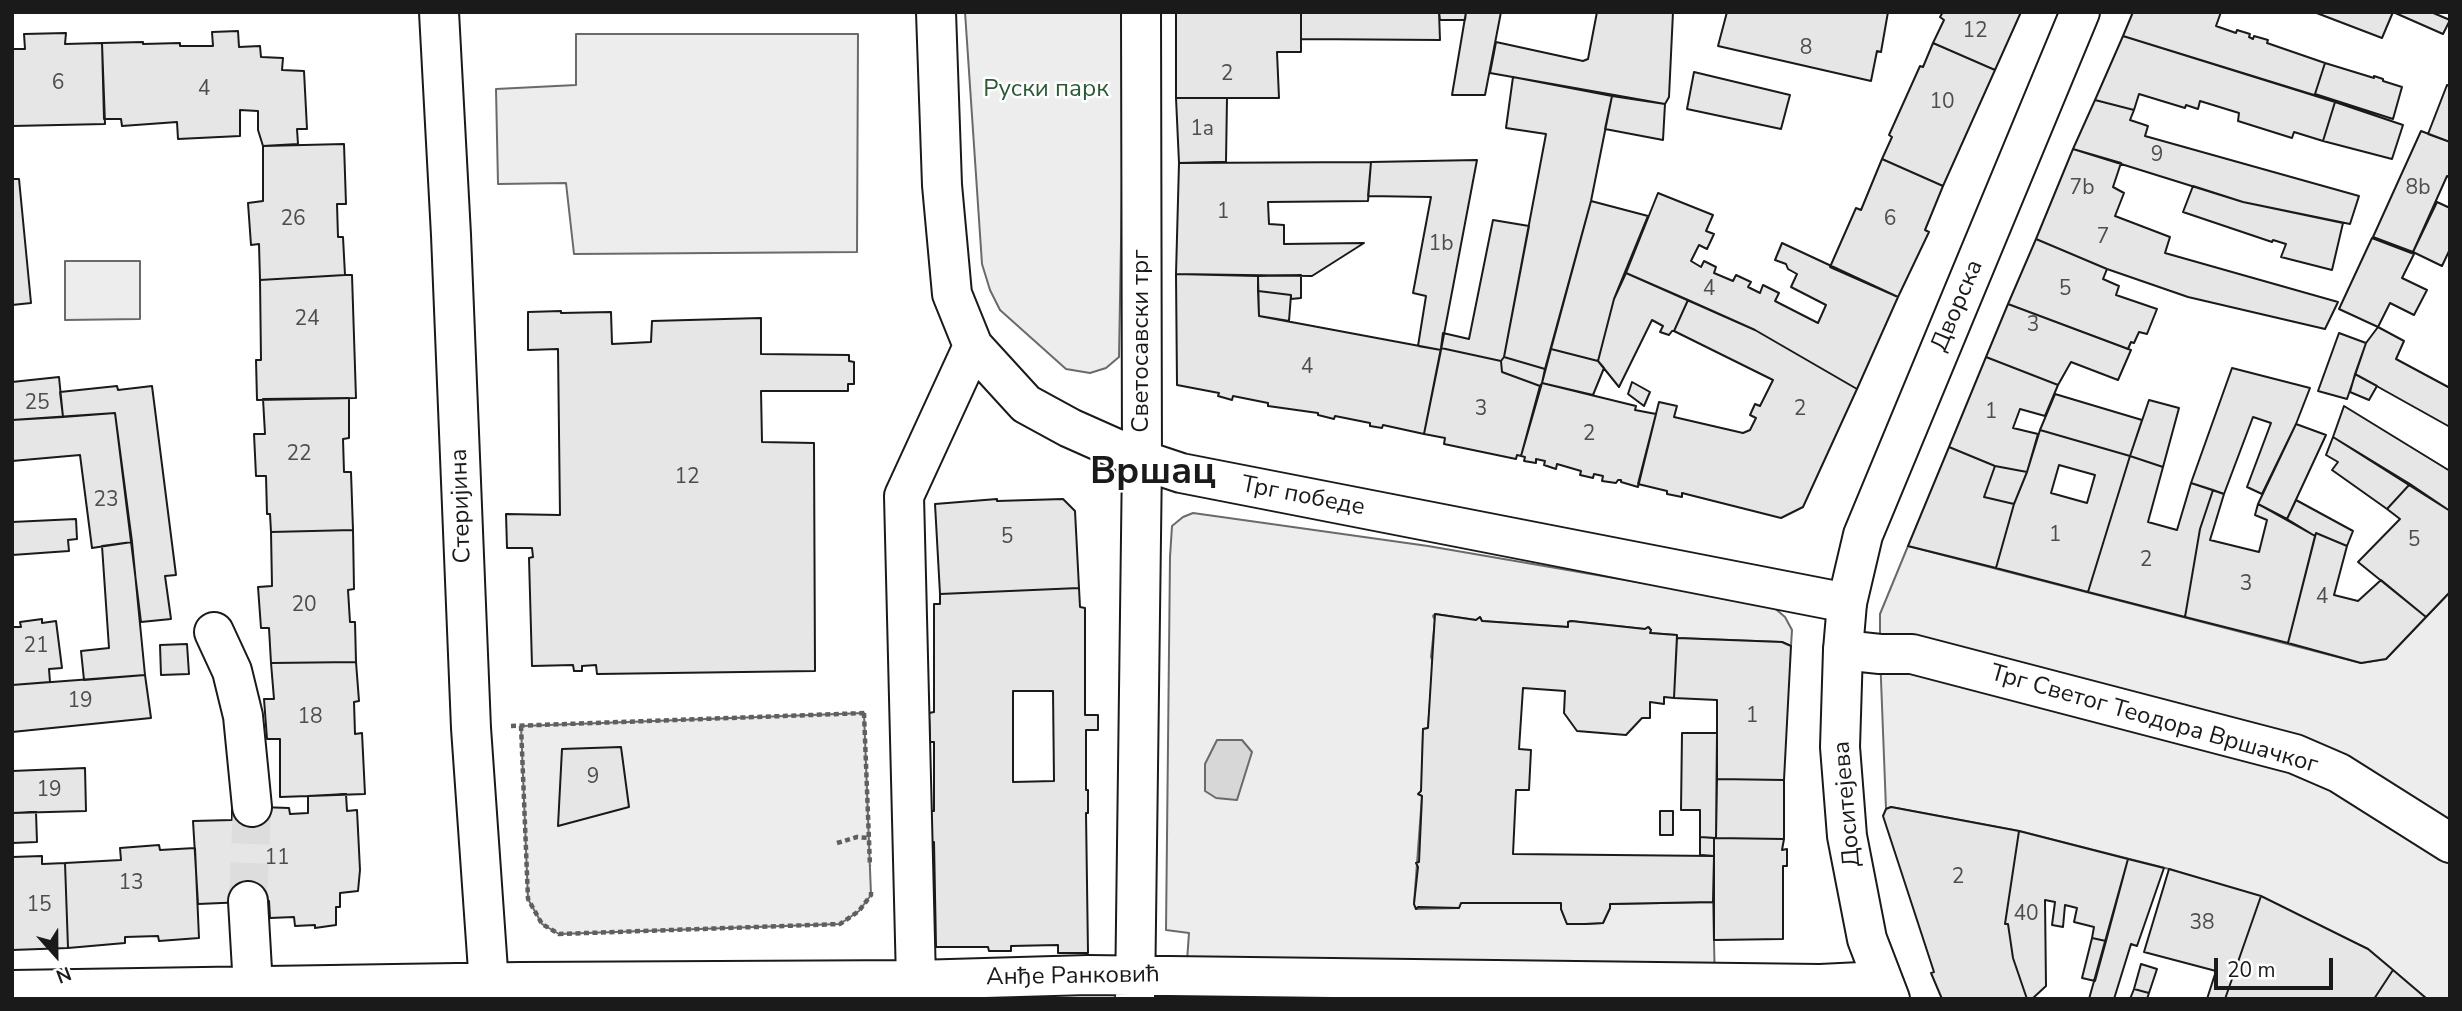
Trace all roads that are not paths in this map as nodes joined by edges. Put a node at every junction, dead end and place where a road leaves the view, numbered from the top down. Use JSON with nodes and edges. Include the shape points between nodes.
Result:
{"nodes":[{"id":1,"x":439,"y":12,"type":"edge"},
{"id":2,"x":936,"y":12,"type":"edge"},
{"id":3,"x":1141,"y":12,"type":"edge"},
{"id":4,"x":2080,"y":12,"type":"edge"},
{"id":5,"x":973,"y":346,"type":"junction"},
{"id":6,"x":1142,"y":460,"type":"junction"},
{"id":7,"x":1847,"y":603,"type":"junction"},
{"id":8,"x":214,"y":632,"type":"dead end"},
{"id":9,"x":1843,"y":650,"type":"junction"},
{"id":10,"x":252,"y":807,"type":"tunnel mouth"},
{"id":11,"x":2449,"y":841,"type":"edge"},
{"id":12,"x":248,"y":901,"type":"tunnel mouth"},
{"id":13,"x":916,"y":980,"type":"junction"},
{"id":14,"x":253,"y":987,"type":"junction"},
{"id":15,"x":1135,"y":987,"type":"edge"},
{"id":16,"x":12,"y":990,"type":"edge"},
{"id":17,"x":1886,"y":990,"type":"edge"},
{"id":18,"x":490,"y":991,"type":"edge"}],
"edges":[{"from":1,"to":18,"type":"street","name":"Стеријина","via":[[471,727]]},
{"from":2,"to":5,"type":"street","name":"Светосавски трг","via":[[942,185],[952,294]]},
{"from":3,"to":6,"type":"street","name":"Светосавски трг"},
{"from":4,"to":7,"type":"street","name":"Дворска","via":[[1863,535]]},
{"from":5,"to":6,"type":"street","name":"Светосавски трг","via":[[1026,404]]},
{"from":5,"to":13,"type":"street","via":[[904,496]]},
{"from":6,"to":7,"type":"street","name":"Трг победе","via":[[1181,473]]},
{"from":6,"to":15,"type":"street"},
{"from":7,"to":9,"type":"street","name":"Доситејева"},
{"from":8,"to":10,"type":"street","via":[[232,671],[243,716]]},
{"from":9,"to":11,"type":"street","name":"Трг Светог Теодора Вршачког","via":[[1912,654],[2295,754],[2339,773]]},
{"from":9,"to":17,"type":"street","name":"Доситејева","via":[[1840,747],[1847,836],[1867,939]]},
{"from":12,"to":14,"type":"street"},
{"from":13,"to":15,"type":"street","name":"Анђе Ранковић"},
{"from":13,"to":18,"type":"street","name":"Анђе Ранковић"},
{"from":14,"to":16,"type":"street","name":"Анђе Ранковић"},
{"from":14,"to":18,"type":"street","name":"Анђе Ранковић"},
{"from":15,"to":17,"type":"street","name":"Анђе Ранковић","via":[[1820,985]]}]}
